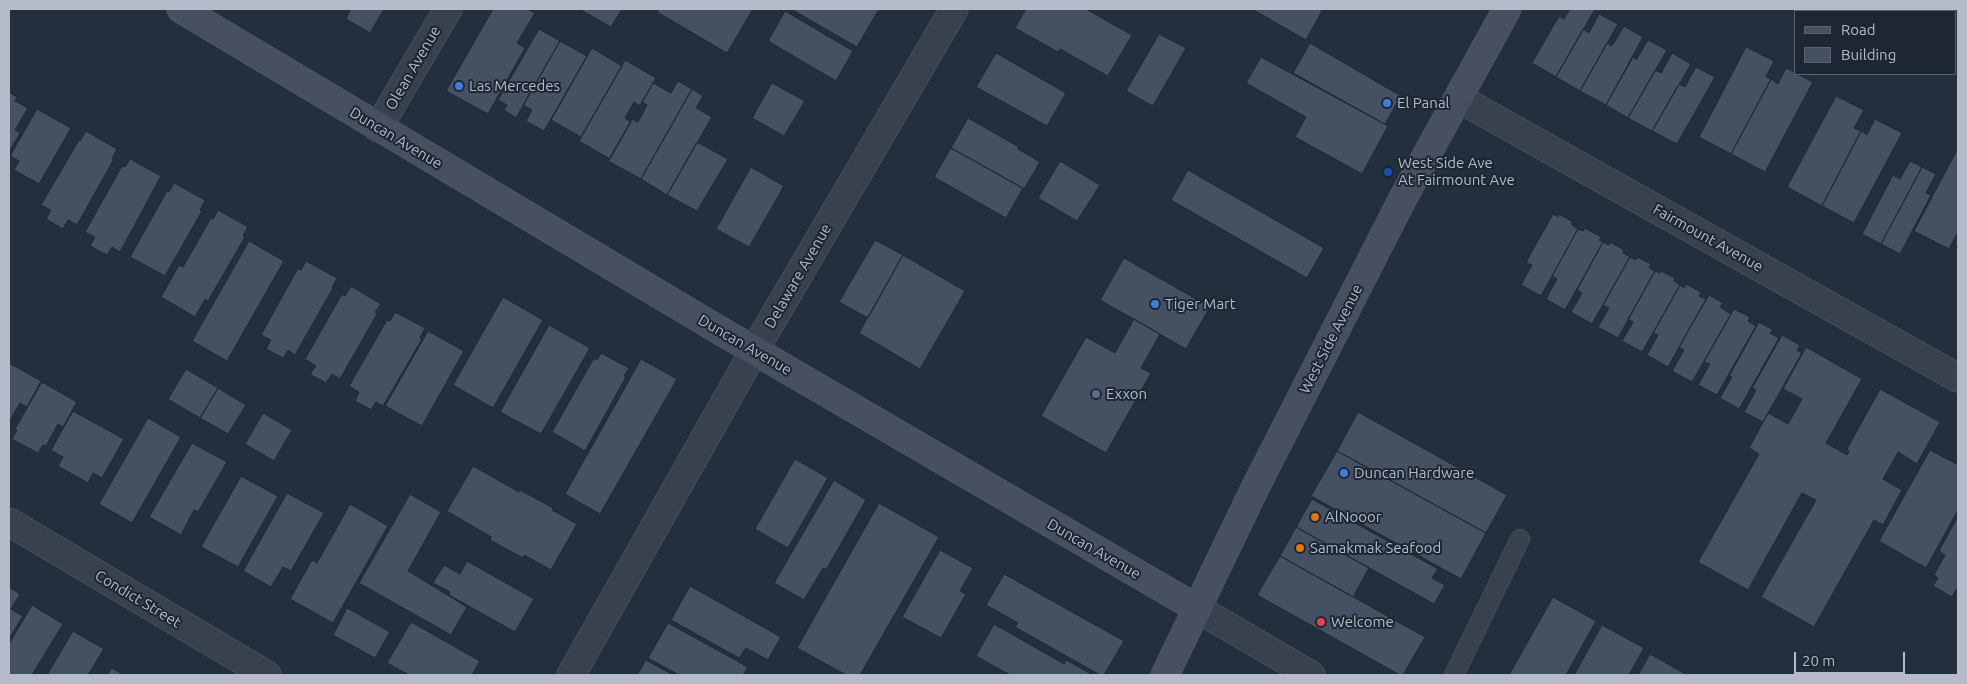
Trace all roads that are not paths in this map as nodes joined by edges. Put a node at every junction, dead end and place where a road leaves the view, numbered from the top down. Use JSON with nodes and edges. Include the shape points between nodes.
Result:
{"nodes":[{"id":1,"x":181,"y":9,"type":"edge"},
{"id":2,"x":448,"y":9,"type":"edge"},
{"id":3,"x":954,"y":9,"type":"edge"},
{"id":4,"x":1507,"y":9,"type":"edge"},
{"id":5,"x":1458,"y":98,"type":"junction"},
{"id":6,"x":378,"y":128,"type":"junction"},
{"id":7,"x":754,"y":351,"type":"junction"},
{"id":8,"x":1958,"y":378,"type":"edge"},
{"id":9,"x":9,"y":522,"type":"edge"},
{"id":10,"x":1520,"y":539,"type":"dead end"},
{"id":11,"x":1198,"y":609,"type":"junction"},
{"id":12,"x":267,"y":675,"type":"edge"},
{"id":13,"x":571,"y":675,"type":"edge"},
{"id":14,"x":1166,"y":675,"type":"edge"},
{"id":15,"x":1311,"y":675,"type":"edge"},
{"id":16,"x":1454,"y":675,"type":"edge"}],
"edges":[{"from":1,"to":6,"type":"main road","name":"Duncan Avenue"},
{"from":2,"to":6,"type":"street","name":"Olean Avenue"},
{"from":3,"to":7,"type":"street","name":"Delaware Avenue"},
{"from":4,"to":5,"type":"main road","name":"West Side Avenue"},
{"from":5,"to":8,"type":"street","name":"Fairmount Avenue"},
{"from":5,"to":11,"type":"main road","name":"West Side Avenue","via":[[1403,198],[1265,468]]},
{"from":6,"to":7,"type":"main road","name":"Duncan Avenue"},
{"from":7,"to":11,"type":"main road","name":"Duncan Avenue"},
{"from":7,"to":13,"type":"street","name":"Delaware Avenue"},
{"from":9,"to":12,"type":"street","name":"Condict Street"},
{"from":10,"to":16,"type":"lane"},
{"from":11,"to":14,"type":"main road","name":"West Side Avenue"},
{"from":11,"to":15,"type":"street","name":"Duncan Avenue"}]}
